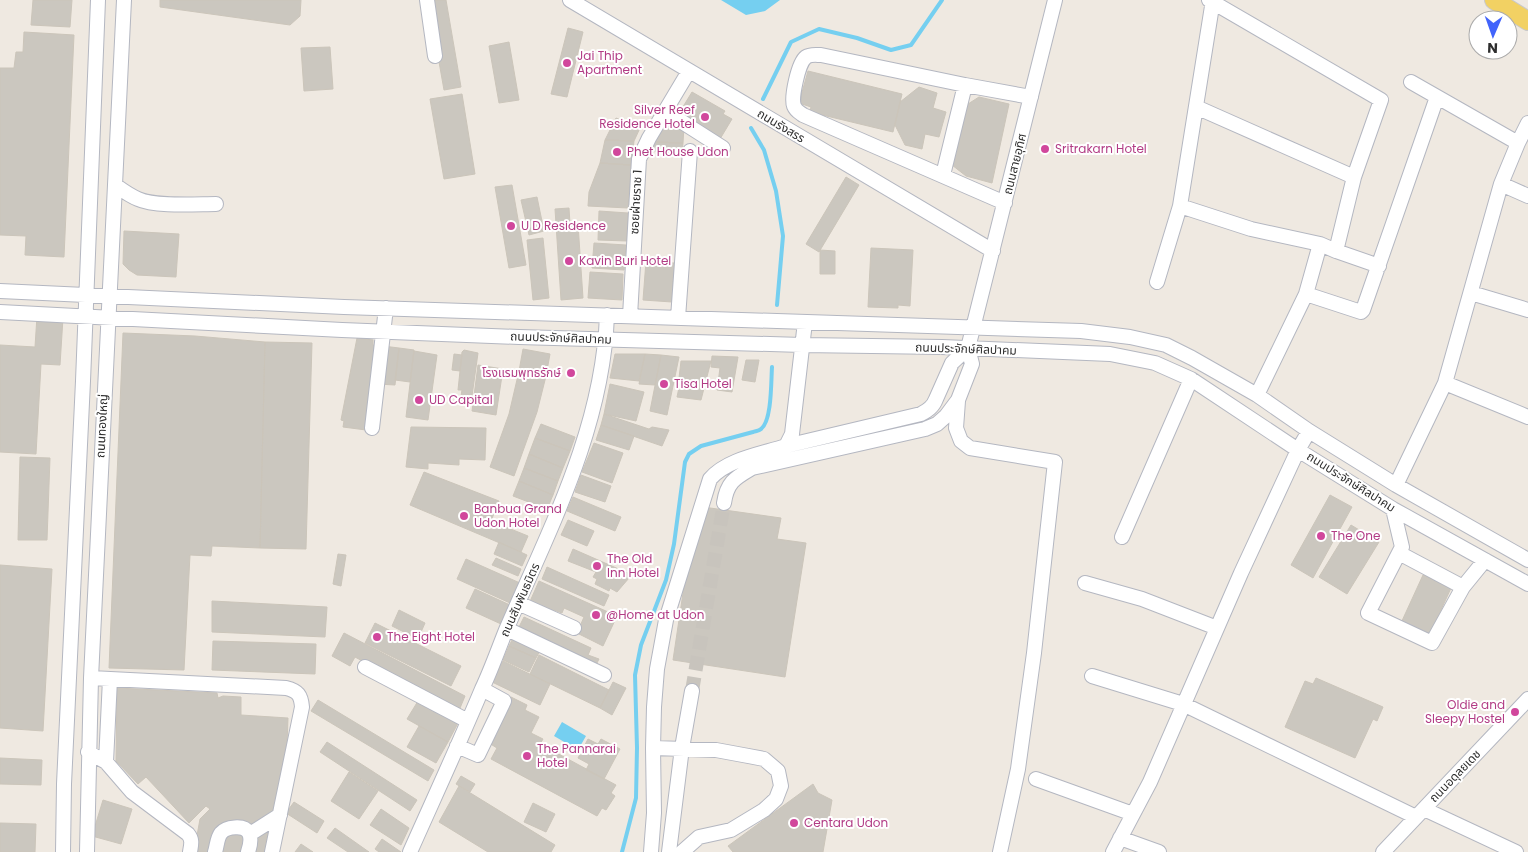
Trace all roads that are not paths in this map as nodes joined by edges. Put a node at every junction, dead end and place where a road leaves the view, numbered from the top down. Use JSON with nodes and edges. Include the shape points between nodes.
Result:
{"nodes":[{"id":1,"x":98,"y":0,"type":"edge"},
{"id":2,"x":124,"y":0,"type":"edge"},
{"id":3,"x":426,"y":0,"type":"edge"},
{"id":4,"x":570,"y":0,"type":"edge"},
{"id":5,"x":1055,"y":0,"type":"edge"},
{"id":6,"x":1494,"y":0,"type":"edge"},
{"id":7,"x":1211,"y":1,"type":"edge"},
{"id":8,"x":1528,"y":20,"type":"edge"},
{"id":9,"x":435,"y":56,"type":"dead end"},
{"id":10,"x":689,"y":71,"type":"junction"},
{"id":11,"x":1411,"y":82,"type":"dead end"},
{"id":12,"x":965,"y":85,"type":"junction"},
{"id":13,"x":1031,"y":97,"type":"junction"},
{"id":14,"x":1437,"y":97,"type":"junction"},
{"id":15,"x":794,"y":105,"type":"junction"},
{"id":16,"x":1196,"y":107,"type":"junction"},
{"id":17,"x":665,"y":112,"type":"junction"},
{"id":18,"x":1528,"y":124,"type":"edge"},
{"id":19,"x":785,"y":128,"type":"junction"},
{"id":20,"x":1518,"y":143,"type":"junction"},
{"id":21,"x":723,"y":148,"type":"dead end"},
{"id":22,"x":690,"y":151,"type":"dead end"},
{"id":23,"x":943,"y":175,"type":"junction"},
{"id":24,"x":1354,"y":177,"type":"junction"},
{"id":25,"x":1500,"y":184,"type":"junction"},
{"id":26,"x":115,"y":185,"type":"junction"},
{"id":27,"x":1528,"y":196,"type":"edge"},
{"id":28,"x":1005,"y":203,"type":"junction"},
{"id":29,"x":216,"y":204,"type":"dead end"},
{"id":30,"x":1180,"y":206,"type":"junction"},
{"id":31,"x":1320,"y":244,"type":"junction"},
{"id":32,"x":993,"y":251,"type":"junction"},
{"id":33,"x":1336,"y":251,"type":"junction"},
{"id":34,"x":1380,"y":266,"type":"junction"},
{"id":35,"x":1157,"y":282,"type":"dead end"},
{"id":36,"x":0,"y":292,"type":"edge"},
{"id":37,"x":1470,"y":293,"type":"junction"},
{"id":38,"x":1306,"y":294,"type":"junction"},
{"id":39,"x":86,"y":296,"type":"junction"},
{"id":40,"x":109,"y":297,"type":"junction"},
{"id":41,"x":344,"y":306,"type":"junction"},
{"id":42,"x":386,"y":308,"type":"junction"},
{"id":43,"x":1528,"y":310,"type":"edge"},
{"id":44,"x":0,"y":312,"type":"edge"},
{"id":45,"x":607,"y":315,"type":"junction"},
{"id":46,"x":85,"y":316,"type":"junction"},
{"id":47,"x":630,"y":316,"type":"junction"},
{"id":48,"x":108,"y":317,"type":"junction"},
{"id":49,"x":678,"y":318,"type":"junction"},
{"id":50,"x":804,"y":322,"type":"junction"},
{"id":51,"x":974,"y":327,"type":"junction"},
{"id":52,"x":342,"y":330,"type":"junction"},
{"id":53,"x":384,"y":331,"type":"junction"},
{"id":54,"x":606,"y":340,"type":"junction"},
{"id":55,"x":802,"y":345,"type":"junction"},
{"id":56,"x":968,"y":348,"type":"junction"},
{"id":57,"x":1191,"y":379,"type":"junction"},
{"id":58,"x":1445,"y":382,"type":"junction"},
{"id":59,"x":1257,"y":395,"type":"junction"},
{"id":60,"x":958,"y":400,"type":"junction"},
{"id":61,"x":1528,"y":417,"type":"edge"},
{"id":62,"x":372,"y":428,"type":"dead end"},
{"id":63,"x":1309,"y":431,"type":"junction"},
{"id":64,"x":786,"y":446,"type":"junction"},
{"id":65,"x":1298,"y":450,"type":"junction"},
{"id":66,"x":1396,"y":485,"type":"junction"},
{"id":67,"x":724,"y":503,"type":"tunnel mouth"},
{"id":68,"x":1393,"y":509,"type":"junction"},
{"id":69,"x":1122,"y":537,"type":"dead end"},
{"id":70,"x":1399,"y":553,"type":"junction"},
{"id":71,"x":1485,"y":560,"type":"junction"},
{"id":72,"x":1528,"y":560,"type":"edge"},
{"id":73,"x":1085,"y":583,"type":"dead end"},
{"id":74,"x":1528,"y":584,"type":"edge"},
{"id":75,"x":1463,"y":586,"type":"junction"},
{"id":76,"x":518,"y":603,"type":"junction"},
{"id":77,"x":574,"y":628,"type":"dead end"},
{"id":78,"x":1216,"y":628,"type":"junction"},
{"id":79,"x":506,"y":629,"type":"junction"},
{"id":80,"x":365,"y":667,"type":"dead end"},
{"id":81,"x":604,"y":675,"type":"dead end"},
{"id":82,"x":1092,"y":676,"type":"dead end"},
{"id":83,"x":90,"y":678,"type":"junction"},
{"id":84,"x":110,"y":679,"type":"junction"},
{"id":85,"x":482,"y":689,"type":"junction"},
{"id":86,"x":692,"y":691,"type":"tunnel mouth"},
{"id":87,"x":1528,"y":699,"type":"edge"},
{"id":88,"x":1183,"y":704,"type":"junction"},
{"id":89,"x":468,"y":721,"type":"junction"},
{"id":90,"x":457,"y":746,"type":"junction"},
{"id":91,"x":653,"y":748,"type":"junction"},
{"id":92,"x":682,"y":748,"type":"junction"},
{"id":93,"x":88,"y":752,"type":"junction"},
{"id":94,"x":106,"y":762,"type":"junction"},
{"id":95,"x":1036,"y":779,"type":"dead end"},
{"id":96,"x":63,"y":803,"type":"junction"},
{"id":97,"x":87,"y":803,"type":"junction"},
{"id":98,"x":1420,"y":813,"type":"junction"},
{"id":99,"x":1133,"y":814,"type":"junction"},
{"id":100,"x":280,"y":815,"type":"junction"},
{"id":101,"x":250,"y":834,"type":"junction"},
{"id":102,"x":1120,"y":838,"type":"junction"},
{"id":103,"x":63,"y":852,"type":"edge"},
{"id":104,"x":87,"y":852,"type":"edge"},
{"id":105,"x":190,"y":852,"type":"edge"},
{"id":106,"x":215,"y":852,"type":"edge"},
{"id":107,"x":248,"y":852,"type":"edge"},
{"id":108,"x":272,"y":852,"type":"edge"},
{"id":109,"x":410,"y":852,"type":"edge"},
{"id":110,"x":651,"y":852,"type":"edge"},
{"id":111,"x":669,"y":852,"type":"edge"},
{"id":112,"x":682,"y":852,"type":"edge"},
{"id":113,"x":1000,"y":852,"type":"edge"},
{"id":114,"x":1113,"y":852,"type":"edge"},
{"id":115,"x":1159,"y":852,"type":"edge"},
{"id":116,"x":1382,"y":852,"type":"edge"},
{"id":117,"x":1516,"y":852,"type":"edge"}],
"edges":[{"from":1,"to":39,"type":"street","name":"ถนนทองใหญ่"},
{"from":2,"to":26,"type":"street","name":"ถนนทองใหญ่"},
{"from":3,"to":9,"type":"street"},
{"from":4,"to":10,"type":"street","name":"ถนนรังสรร"},
{"from":5,"to":13,"type":"street","name":"ถนนสายอุทิศ"},
{"from":6,"to":8,"type":"main road"},
{"from":7,"to":16,"type":"street"},
{"from":7,"to":24,"type":"street","via":[[1381,100]]},
{"from":10,"to":17,"type":"street","name":"ซอยฝ่ายราช 1"},
{"from":10,"to":19,"type":"street","name":"ถนนรังสรร"},
{"from":11,"to":14,"type":"street"},
{"from":12,"to":13,"type":"street"},
{"from":12,"to":15,"type":"street","via":[[810,54],[800,64]]},
{"from":12,"to":23,"type":"street"},
{"from":13,"to":28,"type":"street","name":"ถนนสายอุทิศ"},
{"from":14,"to":20,"type":"street"},
{"from":14,"to":34,"type":"street"},
{"from":15,"to":19,"type":"street"},
{"from":15,"to":23,"type":"street","via":[[803,115]]},
{"from":16,"to":24,"type":"street"},
{"from":16,"to":30,"type":"street"},
{"from":17,"to":21,"type":"street"},
{"from":17,"to":47,"type":"street","name":"ซอยฝ่ายราช 1","via":[[639,159]]},
{"from":18,"to":20,"type":"street"},
{"from":19,"to":32,"type":"street","name":"ถนนรังสรร"},
{"from":20,"to":25,"type":"street"},
{"from":22,"to":49,"type":"street"},
{"from":23,"to":28,"type":"street"},
{"from":24,"to":33,"type":"street"},
{"from":25,"to":27,"type":"street"},
{"from":25,"to":37,"type":"street"},
{"from":26,"to":29,"type":"street","via":[[139,200]]},
{"from":26,"to":40,"type":"street","name":"ถนนทองใหญ่"},
{"from":28,"to":32,"type":"street","name":"ถนนสายอุทิศ"},
{"from":30,"to":31,"type":"street","via":[[1251,230]]},
{"from":30,"to":35,"type":"street"},
{"from":31,"to":33,"type":"street"},
{"from":31,"to":38,"type":"street"},
{"from":32,"to":51,"type":"street","name":"ถนนสายอุทิศ"},
{"from":33,"to":34,"type":"street"},
{"from":34,"to":38,"type":"street","via":[[1362,312]]},
{"from":36,"to":39,"type":"street"},
{"from":37,"to":43,"type":"street"},
{"from":37,"to":58,"type":"street"},
{"from":38,"to":59,"type":"street"},
{"from":39,"to":40,"type":"street","name":"ถนนประจักษ์ศิลปาคม"},
{"from":39,"to":46,"type":"street","name":"ถนนทองใหญ่"},
{"from":40,"to":41,"type":"street","name":"ถนนประจักษ์ศิลปาคม"},
{"from":40,"to":48,"type":"street","name":"ถนนทองใหญ่"},
{"from":41,"to":42,"type":"street","name":"ถนนประจักษ์ศิลปาคม"},
{"from":41,"to":52,"type":"street"},
{"from":42,"to":45,"type":"street","name":"ถนนประจักษ์ศิลปาคม"},
{"from":42,"to":53,"type":"street"},
{"from":44,"to":46,"type":"street","name":"ถนนประจักษ์ศิลปาคม"},
{"from":45,"to":47,"type":"street","name":"ถนนประจักษ์ศิลปาคม"},
{"from":45,"to":54,"type":"street","name":"ถนนสัมพันธมิตร"},
{"from":46,"to":48,"type":"street","name":"ถนนประจักษ์ศิลปาคม"},
{"from":46,"to":96,"type":"street","name":"ถนนทองใหญ่"},
{"from":47,"to":49,"type":"street","name":"ถนนประจักษ์ศิลปาคม"},
{"from":48,"to":52,"type":"street","name":"ถนนประจักษ์ศิลปาคม"},
{"from":48,"to":83,"type":"street","name":"ถนนทองใหญ่"},
{"from":49,"to":50,"type":"street","name":"ถนนประจักษ์ศิลปาคม"},
{"from":50,"to":51,"type":"street","name":"ถนนประจักษ์ศิลปาคม"},
{"from":50,"to":55,"type":"street"},
{"from":51,"to":56,"type":"street","name":"ถนนสายอุทิศ"},
{"from":51,"to":59,"type":"street","name":"ถนนประจักษ์ศิลปาคม","via":[[1130,336],[1166,345]]},
{"from":52,"to":53,"type":"street","name":"ถนนประจักษ์ศิลปาคม"},
{"from":53,"to":54,"type":"street","name":"ถนนประจักษ์ศิลปาคม"},
{"from":53,"to":62,"type":"street"},
{"from":54,"to":55,"type":"street","name":"ถนนประจักษ์ศิลปาคม"},
{"from":54,"to":76,"type":"street","name":"ถนนสัมพันธมิตร","via":[[592,416],[579,459]]},
{"from":55,"to":56,"type":"street","name":"ถนนประจักษ์ศิลปาคม"},
{"from":55,"to":64,"type":"street","via":[[792,434]]},
{"from":56,"to":57,"type":"street","name":"ถนนประจักษ์ศิลปาคม","via":[[1110,354],[1155,363]]},
{"from":56,"to":60,"type":"street","via":[[972,364]]},
{"from":56,"to":64,"type":"street","via":[[952,363],[934,405],[921,414]]},
{"from":57,"to":65,"type":"street","name":"ถนนประจักษ์ศิลปาคม"},
{"from":57,"to":69,"type":"street"},
{"from":58,"to":61,"type":"street"},
{"from":58,"to":66,"type":"street"},
{"from":59,"to":63,"type":"street","name":"ถนนประจักษ์ศิลปาคม"},
{"from":60,"to":67,"type":"street","via":[[937,424],[925,429],[752,468],[728,485]]},
{"from":60,"to":113,"type":"street","via":[[956,428],[961,441],[970,448],[1054,462],[1020,759]]},
{"from":63,"to":65,"type":"street"},
{"from":63,"to":66,"type":"street","name":"ถนนประจักษ์ศิลปาคม"},
{"from":64,"to":91,"type":"street","via":[[723,467],[710,479],[666,620],[657,669]]},
{"from":65,"to":68,"type":"street","name":"ถนนประจักษ์ศิลปาคม"},
{"from":65,"to":78,"type":"street"},
{"from":66,"to":72,"type":"street","name":"ถนนประจักษ์ศิลปาคม"},
{"from":68,"to":70,"type":"street","via":[[1402,547]]},
{"from":68,"to":71,"type":"street","name":"ถนนประจักษ์ศิลปาคม"},
{"from":70,"to":75,"type":"street"},
{"from":70,"to":75,"type":"street","via":[[1368,613],[1432,642]]},
{"from":71,"to":74,"type":"street","name":"ถนนประจักษ์ศิลปาคม"},
{"from":71,"to":75,"type":"street"},
{"from":73,"to":78,"type":"street","via":[[1142,599]]},
{"from":76,"to":77,"type":"street"},
{"from":76,"to":79,"type":"street","name":"ถนนสัมพันธมิตร"},
{"from":78,"to":88,"type":"street"},
{"from":79,"to":81,"type":"street"},
{"from":79,"to":85,"type":"street","name":"ถนนสัมพันธมิตร"},
{"from":80,"to":89,"type":"street"},
{"from":82,"to":88,"type":"street"},
{"from":83,"to":84,"type":"street"},
{"from":83,"to":93,"type":"street","name":"ถนนทองใหญ่"},
{"from":84,"to":94,"type":"street"},
{"from":84,"to":100,"type":"street","via":[[296,690],[302,707]]},
{"from":85,"to":89,"type":"street","name":"ถนนสัมพันธมิตร"},
{"from":85,"to":90,"type":"street","via":[[504,701],[478,756]]},
{"from":86,"to":92,"type":"street"},
{"from":87,"to":98,"type":"street","name":"ถนนอดุลยเดช"},
{"from":88,"to":98,"type":"street"},
{"from":88,"to":99,"type":"street"},
{"from":89,"to":90,"type":"street","name":"ถนนสัมพันธมิตร"},
{"from":90,"to":109,"type":"street","name":"ถนนสัมพันธมิตร"},
{"from":91,"to":92,"type":"street"},
{"from":91,"to":110,"type":"street"},
{"from":92,"to":111,"type":"street"},
{"from":92,"to":112,"type":"street","via":[[716,750],[764,759],[778,770],[781,786],[776,800],[764,810],[731,830],[699,837]]},
{"from":93,"to":94,"type":"street"},
{"from":93,"to":97,"type":"street","name":"ถนนทองใหญ่"},
{"from":94,"to":105,"type":"street","via":[[132,792],[188,834],[191,838]]},
{"from":95,"to":99,"type":"street"},
{"from":96,"to":97,"type":"street"},
{"from":96,"to":103,"type":"street","name":"ถนนทองใหญ่"},
{"from":97,"to":104,"type":"street","name":"ถนนทองใหญ่"},
{"from":98,"to":116,"type":"street","name":"ถนนอดุลยเดช"},
{"from":98,"to":117,"type":"street"},
{"from":99,"to":102,"type":"street"},
{"from":100,"to":101,"type":"street"},
{"from":100,"to":108,"type":"street"},
{"from":101,"to":106,"type":"street","via":[[245,828],[226,829],[219,836]]},
{"from":101,"to":107,"type":"street"},
{"from":102,"to":114,"type":"street"},
{"from":102,"to":115,"type":"street"}]}
